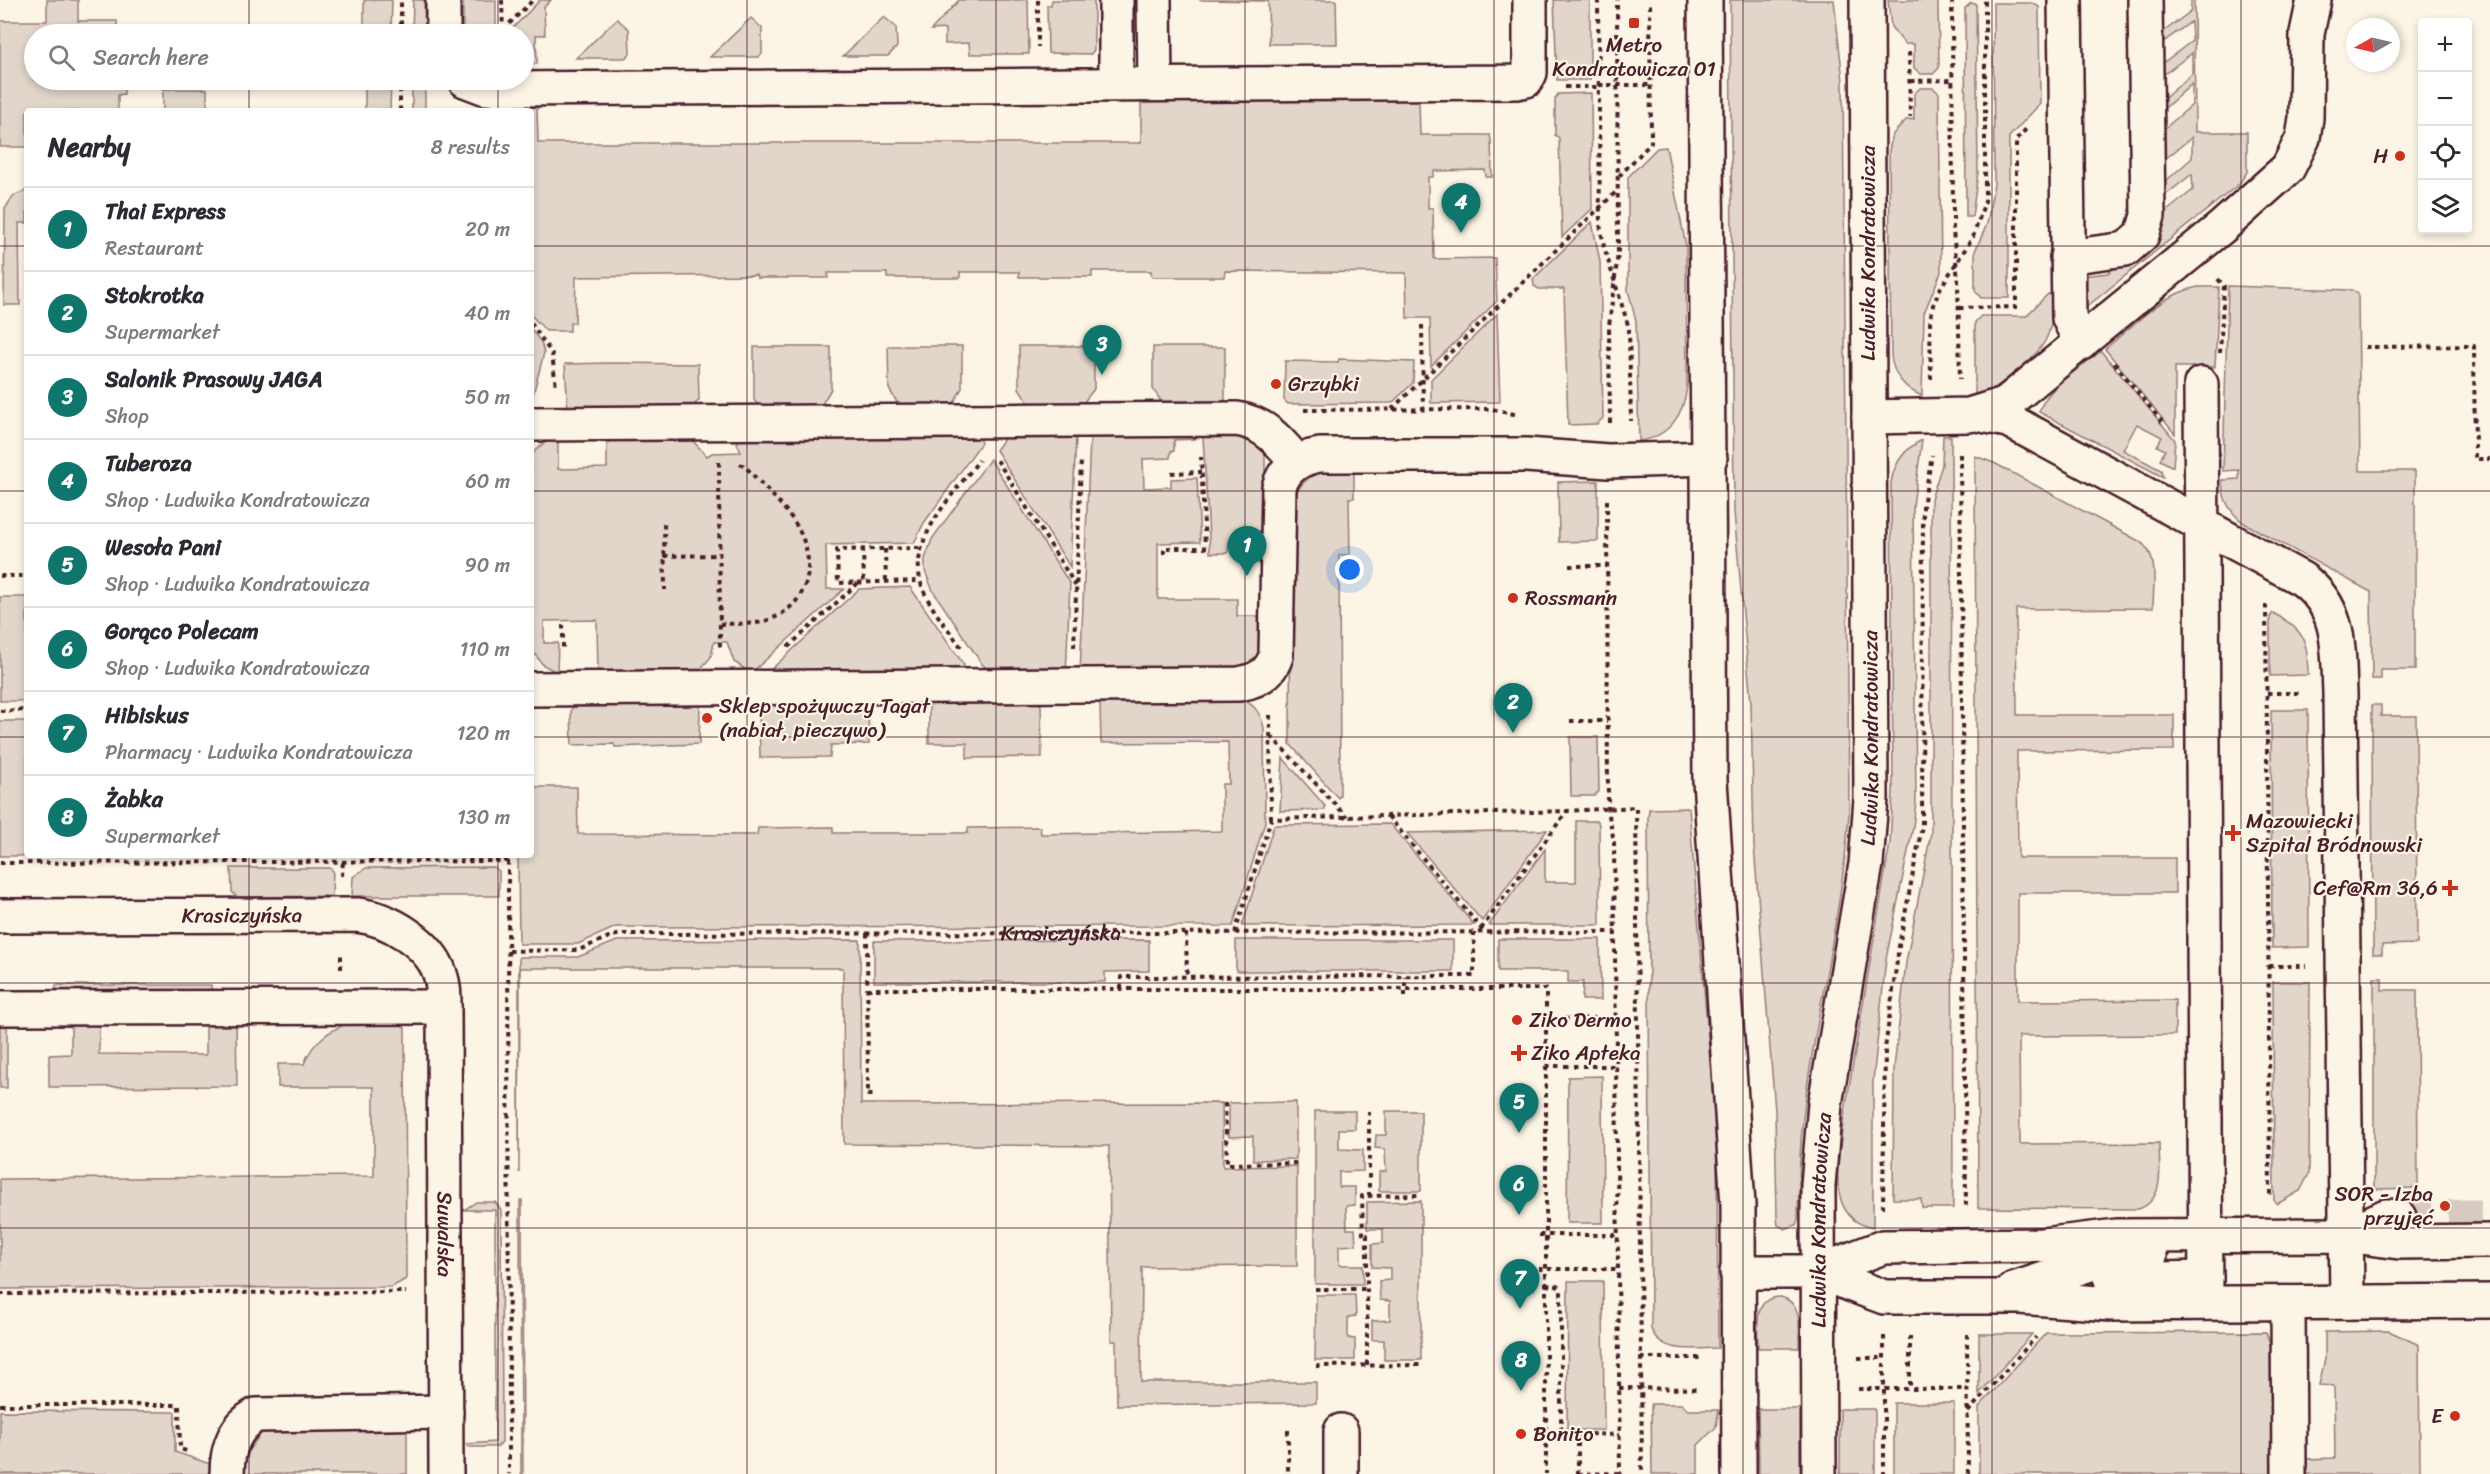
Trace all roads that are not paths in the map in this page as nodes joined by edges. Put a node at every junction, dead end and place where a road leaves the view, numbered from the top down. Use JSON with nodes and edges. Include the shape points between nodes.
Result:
{"nodes":[{"id":1,"x":443,"y":0,"type":"edge"},
{"id":2,"x":1116,"y":0,"type":"edge"},
{"id":3,"x":1154,"y":0,"type":"edge"},
{"id":4,"x":1530,"y":0,"type":"edge"},
{"id":5,"x":1705,"y":0,"type":"edge"},
{"id":6,"x":1866,"y":0,"type":"edge"},
{"id":7,"x":2065,"y":0,"type":"edge"},
{"id":8,"x":2145,"y":0,"type":"edge"},
{"id":9,"x":2315,"y":0,"type":"edge"},
{"id":10,"x":443,"y":24,"type":"edge"},
{"id":11,"x":1116,"y":84,"type":"junction"},
{"id":12,"x":1155,"y":84,"type":"junction"},
{"id":13,"x":534,"y":89,"type":"edge"},
{"id":14,"x":2067,"y":257,"type":"junction"},
{"id":15,"x":2086,"y":339,"type":"junction"},
{"id":16,"x":2201,"y":384,"type":"dead end"},
{"id":17,"x":1977,"y":414,"type":"junction"},
{"id":18,"x":1869,"y":417,"type":"junction"},
{"id":19,"x":543,"y":424,"type":"edge"},
{"id":20,"x":1710,"y":458,"type":"junction"},
{"id":21,"x":1298,"y":462,"type":"junction"},
{"id":22,"x":2202,"y":525,"type":"junction"},
{"id":23,"x":534,"y":689,"type":"edge"},
{"id":24,"x":0,"y":916,"type":"edge"},
{"id":25,"x":444,"y":1000,"type":"junction"},
{"id":26,"x":0,"y":1008,"type":"edge"},
{"id":27,"x":2399,"y":1216,"type":"tunnel mouth"},
{"id":28,"x":2346,"y":1235,"type":"junction"},
{"id":29,"x":2490,"y":1241,"type":"edge"},
{"id":30,"x":2206,"y":1268,"type":"junction"},
{"id":31,"x":1737,"y":1272,"type":"junction"},
{"id":32,"x":1818,"y":1272,"type":"junction"},
{"id":33,"x":1993,"y":1296,"type":"junction"},
{"id":34,"x":2490,"y":1301,"type":"edge"},
{"id":35,"x":2288,"y":1302,"type":"junction"},
{"id":36,"x":2347,"y":1302,"type":"junction"},
{"id":37,"x":446,"y":1412,"type":"junction"},
{"id":38,"x":1341,"y":1431,"type":"dead end"},
{"id":39,"x":227,"y":1469,"type":"edge"},
{"id":40,"x":446,"y":1474,"type":"edge"},
{"id":41,"x":1341,"y":1474,"type":"edge"},
{"id":42,"x":1739,"y":1474,"type":"edge"},
{"id":43,"x":1819,"y":1474,"type":"edge"},
{"id":44,"x":2289,"y":1474,"type":"edge"}],
"edges":[{"from":1,"to":10,"type":"street"},
{"from":2,"to":11,"type":"street"},
{"from":3,"to":12,"type":"street"},
{"from":4,"to":12,"type":"street","via":[[1531,70],[1523,81]]},
{"from":5,"to":20,"type":"street"},
{"from":6,"to":18,"type":"street","name":"Ludwika Kondratowicza"},
{"from":7,"to":14,"type":"street"},
{"from":8,"to":14,"type":"street","via":[[2148,216],[2142,235],[2126,249]]},
{"from":9,"to":15,"type":"street","via":[[2307,33],[2303,138],[2288,168]]},
{"from":11,"to":12,"type":"street"},
{"from":11,"to":13,"type":"street"},
{"from":14,"to":15,"type":"street","via":[[2069,318]]},
{"from":15,"to":17,"type":"street","via":[[2013,399]]},
{"from":16,"to":22,"type":"street"},
{"from":17,"to":18,"type":"street"},
{"from":17,"to":22,"type":"street","via":[[2008,420]]},
{"from":18,"to":32,"type":"street","name":"Ludwika Kondratowicza","via":[[1871,799],[1866,864],[1825,1104],[1818,1185]]},
{"from":19,"to":21,"type":"street","via":[[1237,419],[1265,428]]},
{"from":20,"to":21,"type":"street","via":[[1608,461],[1526,455],[1320,455]]},
{"from":20,"to":31,"type":"street","via":[[1710,780],[1730,1058],[1738,1205]]},
{"from":21,"to":23,"type":"street","via":[[1285,472],[1279,487],[1277,649],[1271,668],[1262,676],[1239,684]]},
{"from":22,"to":28,"type":"street","via":[[2312,587],[2321,595],[2334,622],[2340,693]]},
{"from":22,"to":30,"type":"street"},
{"from":24,"to":25,"type":"street","name":"Krasiczyńska","via":[[372,917],[397,928],[427,954],[440,974]]},
{"from":25,"to":26,"type":"street"},
{"from":25,"to":37,"type":"street","name":"Suwalska"},
{"from":27,"to":28,"type":"street","via":[[2386,1216]]},
{"from":28,"to":29,"type":"street","via":[[2399,1242]]},
{"from":28,"to":30,"type":"street"},
{"from":28,"to":36,"type":"street"},
{"from":30,"to":32,"type":"street","via":[[2097,1237],[2020,1246],[1883,1247]]},
{"from":30,"to":33,"type":"street","via":[[2112,1258]]},
{"from":30,"to":33,"type":"street","via":[[2111,1304]]},
{"from":30,"to":35,"type":"street"},
{"from":31,"to":32,"type":"street"},
{"from":31,"to":42,"type":"street"},
{"from":32,"to":33,"type":"street","via":[[1884,1297]]},
{"from":32,"to":43,"type":"street","name":"Ludwika Kondratowicza"},
{"from":34,"to":36,"type":"street"},
{"from":35,"to":36,"type":"street"},
{"from":35,"to":44,"type":"street"},
{"from":37,"to":39,"type":"street","via":[[256,1415],[234,1437]]},
{"from":37,"to":40,"type":"street","name":"Suwalska"},
{"from":38,"to":41,"type":"street"}]}
